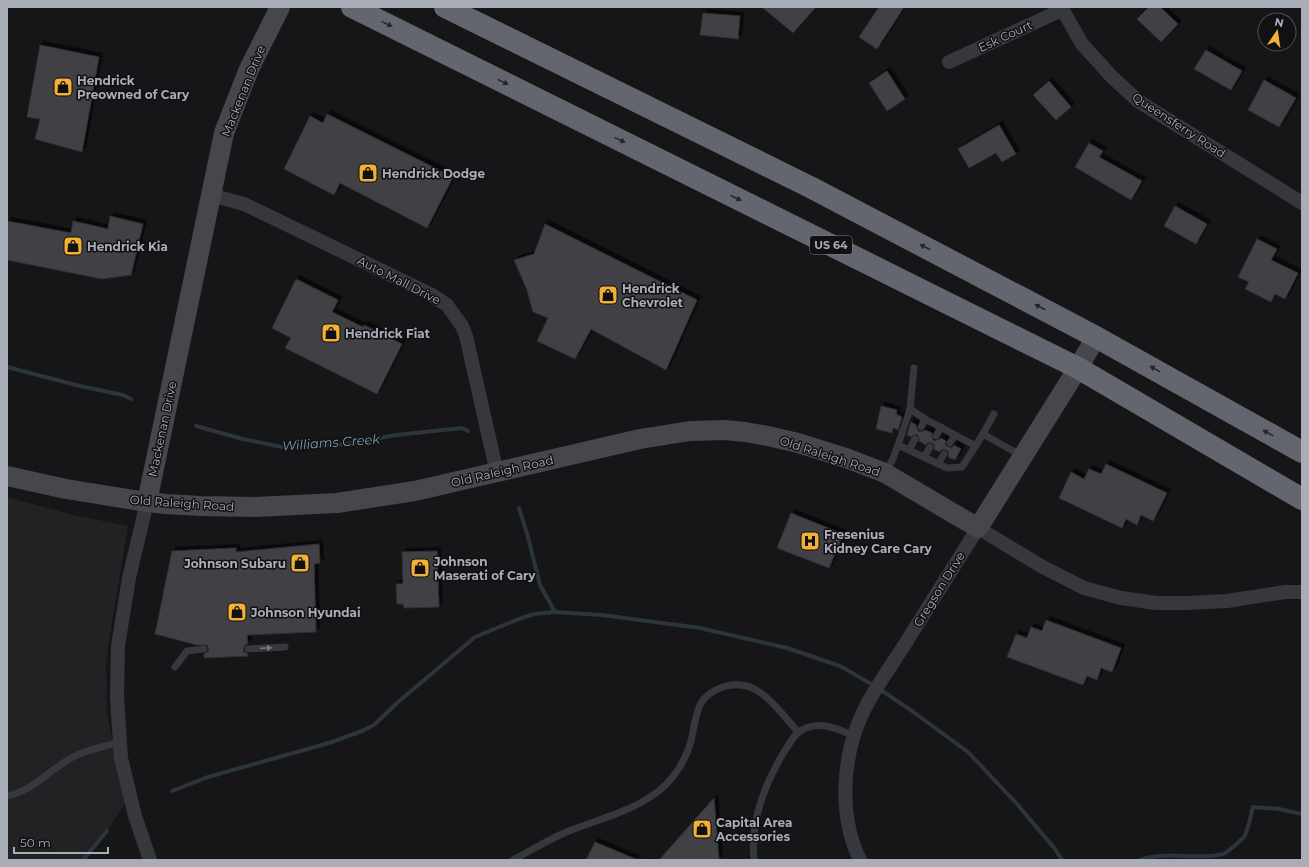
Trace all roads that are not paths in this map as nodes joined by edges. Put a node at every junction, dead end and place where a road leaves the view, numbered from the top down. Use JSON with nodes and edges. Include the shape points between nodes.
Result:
{"nodes":[{"id":1,"x":280,"y":7,"type":"edge"},
{"id":2,"x":352,"y":7,"type":"edge"},
{"id":3,"x":445,"y":7,"type":"edge"},
{"id":4,"x":1061,"y":8,"type":"edge"},
{"id":5,"x":949,"y":62,"type":"dead end"},
{"id":6,"x":211,"y":195,"type":"junction"},
{"id":7,"x":1302,"y":203,"type":"edge"},
{"id":8,"x":1096,"y":337,"type":"junction"},
{"id":9,"x":914,"y":368,"type":"dead end"},
{"id":10,"x":1078,"y":368,"type":"junction"},
{"id":11,"x":910,"y":409,"type":"junction"},
{"id":12,"x":994,"y":414,"type":"dead end"},
{"id":13,"x":925,"y":419,"type":"junction"},
{"id":14,"x":920,"y":427,"type":"dead end"},
{"id":15,"x":941,"y":427,"type":"junction"},
{"id":16,"x":983,"y":434,"type":"junction"},
{"id":17,"x":955,"y":435,"type":"junction"},
{"id":18,"x":936,"y":436,"type":"dead end"},
{"id":19,"x":915,"y":439,"type":"dead end"},
{"id":20,"x":950,"y":443,"type":"dead end"},
{"id":21,"x":898,"y":445,"type":"junction"},
{"id":22,"x":976,"y":446,"type":"junction"},
{"id":23,"x":930,"y":447,"type":"dead end"},
{"id":24,"x":909,"y":450,"type":"junction"},
{"id":25,"x":1302,"y":452,"type":"edge"},
{"id":26,"x":944,"y":454,"type":"dead end"},
{"id":27,"x":924,"y":457,"type":"junction"},
{"id":28,"x":1022,"y":457,"type":"junction"},
{"id":29,"x":938,"y":464,"type":"junction"},
{"id":30,"x":498,"y":473,"type":"junction"},
{"id":31,"x":885,"y":473,"type":"junction"},
{"id":32,"x":7,"y":476,"type":"edge"},
{"id":33,"x":1302,"y":499,"type":"edge"},
{"id":34,"x":147,"y":502,"type":"junction"},
{"id":35,"x":978,"y":528,"type":"junction"},
{"id":36,"x":1302,"y":592,"type":"edge"},
{"id":37,"x":285,"y":647,"type":"dead end"},
{"id":38,"x":248,"y":649,"type":"dead end"},
{"id":39,"x":204,"y":650,"type":"dead end"},
{"id":40,"x":175,"y":667,"type":"dead end"},
{"id":41,"x":798,"y":732,"type":"junction"},
{"id":42,"x":853,"y":736,"type":"junction"},
{"id":43,"x":120,"y":742,"type":"junction"},
{"id":44,"x":7,"y":796,"type":"edge"},
{"id":45,"x":150,"y":860,"type":"edge"},
{"id":46,"x":513,"y":860,"type":"edge"},
{"id":47,"x":754,"y":860,"type":"edge"},
{"id":48,"x":860,"y":860,"type":"edge"}],
"edges":[{"from":1,"to":6,"type":"street","name":"Mackenan Drive","via":[[249,69],[224,133]]},
{"from":2,"to":10,"type":"highway","number":"US 64","one_way":true},
{"from":8,"to":3,"type":"highway","one_way":true,"via":[[812,188]]},
{"from":4,"to":5,"type":"street","name":"Esk Court"},
{"from":4,"to":7,"type":"street","name":"Queensferry Road","via":[[1082,44],[1138,101]]},
{"from":6,"to":30,"type":"street","name":"Auto Mall Drive","via":[[244,204],[430,294],[447,305],[466,336]]},
{"from":6,"to":34,"type":"street","name":"Mackenan Drive"},
{"from":8,"to":10,"type":"street","name":"Gregson Drive"},
{"from":25,"to":8,"type":"highway","one_way":true},
{"from":9,"to":11,"type":"lane"},
{"from":10,"to":28,"type":"street","name":"Gregson Drive"},
{"from":10,"to":33,"type":"highway","number":"US 64"},
{"from":11,"to":13,"type":"lane"},
{"from":11,"to":21,"type":"lane"},
{"from":12,"to":16,"type":"lane"},
{"from":13,"to":14,"type":"lane"},
{"from":13,"to":15,"type":"lane"},
{"from":15,"to":17,"type":"lane"},
{"from":15,"to":18,"type":"lane"},
{"from":16,"to":22,"type":"lane"},
{"from":16,"to":28,"type":"lane"},
{"from":17,"to":20,"type":"lane"},
{"from":17,"to":22,"type":"lane"},
{"from":19,"to":24,"type":"lane"},
{"from":21,"to":24,"type":"lane"},
{"from":21,"to":31,"type":"lane"},
{"from":22,"to":29,"type":"lane","via":[[962,467],[948,468]]},
{"from":23,"to":27,"type":"lane"},
{"from":24,"to":27,"type":"lane"},
{"from":26,"to":29,"type":"lane"},
{"from":27,"to":29,"type":"lane"},
{"from":28,"to":35,"type":"street","name":"Gregson Drive"},
{"from":30,"to":31,"type":"street","name":"Old Raleigh Road","via":[[640,439],[706,430],[745,432],[798,443]]},
{"from":30,"to":34,"type":"street","name":"Old Raleigh Road","via":[[415,491],[337,503],[255,507]]},
{"from":31,"to":35,"type":"street","name":"Old Raleigh Road"},
{"from":32,"to":34,"type":"street","name":"Old Raleigh Road","via":[[66,489]]},
{"from":34,"to":43,"type":"street","name":"Mackenan Drive","via":[[129,578],[118,646],[116,697]]},
{"from":35,"to":36,"type":"street","via":[[1041,566],[1084,588],[1121,598],[1156,603],[1188,603]]},
{"from":35,"to":42,"type":"street","name":"Gregson Drive","via":[[874,692]]},
{"from":38,"to":37,"type":"lane","one_way":true},
{"from":39,"to":40,"type":"lane","via":[[187,651]]},
{"from":41,"to":42,"type":"lane","via":[[820,725]]},
{"from":41,"to":46,"type":"lane","via":[[758,690],[738,685],[727,685],[717,689],[701,704],[685,757],[675,773],[657,792],[617,814],[564,833]]},
{"from":41,"to":47,"type":"lane","via":[[774,768],[762,796],[755,824]]},
{"from":42,"to":48,"type":"street","name":"Gregson Drive","via":[[846,770],[845,802],[849,828]]},
{"from":43,"to":44,"type":"lane","via":[[84,751],[29,788],[16,795]]},
{"from":43,"to":45,"type":"street","name":"Mackenan Drive","via":[[126,785]]}]}
